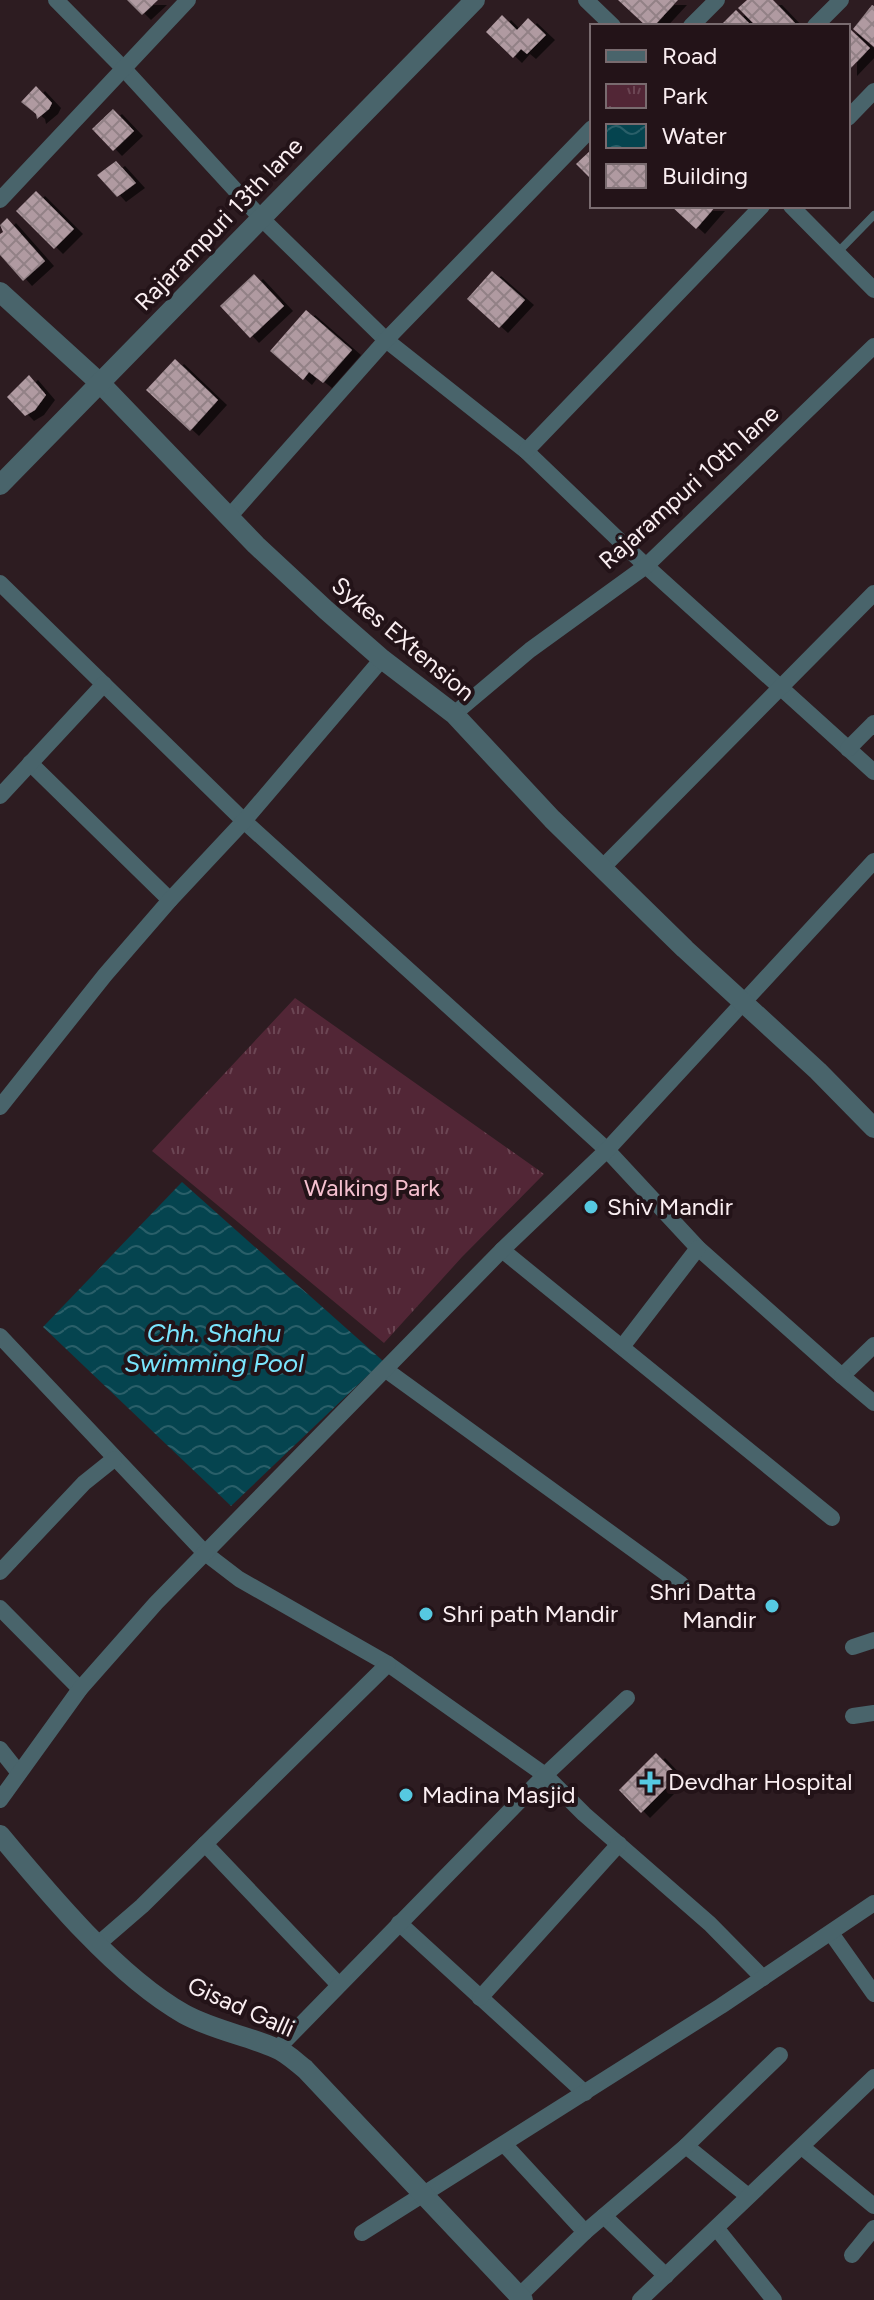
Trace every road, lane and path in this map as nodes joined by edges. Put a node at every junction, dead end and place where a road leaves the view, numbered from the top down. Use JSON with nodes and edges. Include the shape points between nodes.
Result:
{"nodes":[{"id":1,"x":56,"y":0,"type":"edge"},
{"id":2,"x":188,"y":0,"type":"edge"},
{"id":3,"x":475,"y":0,"type":"edge"},
{"id":4,"x":717,"y":0,"type":"edge"},
{"id":5,"x":841,"y":0,"type":"edge"},
{"id":6,"x":588,"y":1,"type":"edge"},
{"id":7,"x":611,"y":24,"type":"edge"},
{"id":8,"x":693,"y":24,"type":"edge"},
{"id":9,"x":817,"y":24,"type":"edge"},
{"id":10,"x":124,"y":69,"type":"junction"},
{"id":11,"x":874,"y":91,"type":"edge"},
{"id":12,"x":850,"y":116,"type":"edge"},
{"id":13,"x":590,"y":130,"type":"edge"},
{"id":14,"x":0,"y":200,"type":"edge"},
{"id":15,"x":760,"y":208,"type":"edge"},
{"id":16,"x":793,"y":208,"type":"edge"},
{"id":17,"x":874,"y":215,"type":"edge"},
{"id":18,"x":261,"y":218,"type":"junction"},
{"id":19,"x":838,"y":252,"type":"junction"},
{"id":20,"x":874,"y":290,"type":"edge"},
{"id":21,"x":0,"y":292,"type":"edge"},
{"id":22,"x":386,"y":340,"type":"junction"},
{"id":23,"x":874,"y":346,"type":"edge"},
{"id":24,"x":101,"y":384,"type":"junction"},
{"id":25,"x":526,"y":451,"type":"junction"},
{"id":26,"x":3,"y":477,"type":"edge"},
{"id":27,"x":229,"y":517,"type":"junction"},
{"id":28,"x":646,"y":566,"type":"junction"},
{"id":29,"x":0,"y":583,"type":"edge"},
{"id":30,"x":874,"y":593,"type":"edge"},
{"id":31,"x":382,"y":659,"type":"junction"},
{"id":32,"x":104,"y":684,"type":"junction"},
{"id":33,"x":780,"y":688,"type":"junction"},
{"id":34,"x":454,"y":714,"type":"junction"},
{"id":35,"x":874,"y":723,"type":"edge"},
{"id":36,"x":848,"y":749,"type":"junction"},
{"id":37,"x":30,"y":763,"type":"junction"},
{"id":38,"x":874,"y":772,"type":"edge"},
{"id":39,"x":0,"y":796,"type":"edge"},
{"id":40,"x":244,"y":821,"type":"junction"},
{"id":41,"x":874,"y":861,"type":"edge"},
{"id":42,"x":602,"y":868,"type":"junction"},
{"id":43,"x":170,"y":900,"type":"junction"},
{"id":44,"x":744,"y":1002,"type":"junction"},
{"id":45,"x":0,"y":1107,"type":"edge"},
{"id":46,"x":870,"y":1117,"type":"edge"},
{"id":47,"x":607,"y":1150,"type":"junction"},
{"id":48,"x":698,"y":1248,"type":"junction"},
{"id":49,"x":502,"y":1250,"type":"junction"},
{"id":50,"x":0,"y":1336,"type":"edge"},
{"id":51,"x":874,"y":1345,"type":"edge"},
{"id":52,"x":622,"y":1347,"type":"junction"},
{"id":53,"x":386,"y":1370,"type":"junction"},
{"id":54,"x":842,"y":1376,"type":"junction"},
{"id":55,"x":874,"y":1403,"type":"edge"},
{"id":56,"x":114,"y":1459,"type":"junction"},
{"id":57,"x":832,"y":1518,"type":"dead end"},
{"id":58,"x":205,"y":1553,"type":"junction"},
{"id":59,"x":0,"y":1572,"type":"edge"},
{"id":60,"x":681,"y":1584,"type":"dead end"},
{"id":61,"x":0,"y":1608,"type":"edge"},
{"id":62,"x":874,"y":1640,"type":"edge"},
{"id":63,"x":853,"y":1647,"type":"dead end"},
{"id":64,"x":388,"y":1664,"type":"junction"},
{"id":65,"x":80,"y":1689,"type":"junction"},
{"id":66,"x":627,"y":1698,"type":"dead end"},
{"id":67,"x":874,"y":1713,"type":"edge"},
{"id":68,"x":853,"y":1716,"type":"dead end"},
{"id":69,"x":0,"y":1749,"type":"edge"},
{"id":70,"x":19,"y":1773,"type":"junction"},
{"id":71,"x":545,"y":1775,"type":"junction"},
{"id":72,"x":0,"y":1800,"type":"edge"},
{"id":73,"x":0,"y":1835,"type":"edge"},
{"id":74,"x":205,"y":1844,"type":"junction"},
{"id":75,"x":619,"y":1844,"type":"junction"},
{"id":76,"x":874,"y":1903,"type":"edge"},
{"id":77,"x":399,"y":1923,"type":"junction"},
{"id":78,"x":831,"y":1933,"type":"junction"},
{"id":79,"x":98,"y":1944,"type":"junction"},
{"id":80,"x":763,"y":1978,"type":"junction"},
{"id":81,"x":339,"y":1985,"type":"junction"},
{"id":82,"x":874,"y":1994,"type":"edge"},
{"id":83,"x":480,"y":1998,"type":"junction"},
{"id":84,"x":278,"y":2048,"type":"junction"},
{"id":85,"x":780,"y":2055,"type":"dead end"},
{"id":86,"x":874,"y":2077,"type":"edge"},
{"id":87,"x":585,"y":2093,"type":"junction"},
{"id":88,"x":504,"y":2144,"type":"junction"},
{"id":89,"x":686,"y":2146,"type":"junction"},
{"id":90,"x":802,"y":2147,"type":"junction"},
{"id":91,"x":424,"y":2195,"type":"junction"},
{"id":92,"x":748,"y":2196,"type":"junction"},
{"id":93,"x":874,"y":2206,"type":"edge"},
{"id":94,"x":604,"y":2216,"type":"junction"},
{"id":95,"x":874,"y":2228,"type":"edge"},
{"id":96,"x":717,"y":2229,"type":"junction"},
{"id":97,"x":585,"y":2232,"type":"junction"},
{"id":98,"x":362,"y":2233,"type":"dead end"},
{"id":99,"x":852,"y":2255,"type":"dead end"},
{"id":100,"x":666,"y":2276,"type":"junction"},
{"id":101,"x":521,"y":2298,"type":"edge"},
{"id":102,"x":640,"y":2300,"type":"edge"},
{"id":103,"x":774,"y":2300,"type":"edge"}],
"edges":[{"from":1,"to":10,"type":"street"},
{"from":2,"to":10,"type":"street"},
{"from":3,"to":18,"type":"street","name":"Rajarampuri 13th lane"},
{"from":4,"to":8,"type":"street"},
{"from":5,"to":9,"type":"street"},
{"from":6,"to":7,"type":"street"},
{"from":10,"to":14,"type":"street"},
{"from":10,"to":18,"type":"street"},
{"from":11,"to":12,"type":"street"},
{"from":13,"to":22,"type":"street"},
{"from":15,"to":25,"type":"street"},
{"from":16,"to":19,"type":"street"},
{"from":17,"to":19,"type":"lane"},
{"from":18,"to":22,"type":"street"},
{"from":18,"to":24,"type":"street","name":"Rajarampuri 13th lane"},
{"from":19,"to":20,"type":"street"},
{"from":21,"to":24,"type":"street","name":"Sykes EXtension"},
{"from":22,"to":25,"type":"street"},
{"from":22,"to":27,"type":"street"},
{"from":23,"to":28,"type":"street","name":"Rajarampuri 10th lane"},
{"from":24,"to":26,"type":"street","name":"Rajarampuri 13th lane"},
{"from":24,"to":27,"type":"street","name":"Sykes EXtension"},
{"from":25,"to":28,"type":"street"},
{"from":27,"to":31,"type":"street","name":"Sykes EXtension"},
{"from":28,"to":33,"type":"street"},
{"from":28,"to":34,"type":"street","name":"Rajarampuri 10th lane","via":[[530,650]]},
{"from":29,"to":32,"type":"street"},
{"from":30,"to":33,"type":"street"},
{"from":31,"to":34,"type":"street","name":"Sykes EXtension"},
{"from":31,"to":40,"type":"street"},
{"from":32,"to":37,"type":"street"},
{"from":32,"to":40,"type":"street"},
{"from":33,"to":36,"type":"street"},
{"from":33,"to":42,"type":"street"},
{"from":34,"to":42,"type":"street","name":"Sykes EXtension"},
{"from":35,"to":36,"type":"street"},
{"from":36,"to":38,"type":"street"},
{"from":37,"to":39,"type":"street"},
{"from":37,"to":43,"type":"street"},
{"from":40,"to":43,"type":"street"},
{"from":40,"to":47,"type":"street"},
{"from":41,"to":44,"type":"street"},
{"from":42,"to":44,"type":"street","name":"Sykes EXtension"},
{"from":43,"to":45,"type":"street"},
{"from":44,"to":46,"type":"street","name":"Sykes EXtension"},
{"from":44,"to":47,"type":"street"},
{"from":47,"to":48,"type":"street"},
{"from":47,"to":49,"type":"street"},
{"from":48,"to":52,"type":"street"},
{"from":48,"to":54,"type":"street"},
{"from":49,"to":52,"type":"street"},
{"from":49,"to":53,"type":"street"},
{"from":50,"to":56,"type":"street"},
{"from":51,"to":54,"type":"street"},
{"from":52,"to":57,"type":"street"},
{"from":53,"to":58,"type":"street"},
{"from":53,"to":60,"type":"street"},
{"from":54,"to":55,"type":"street"},
{"from":56,"to":58,"type":"street"},
{"from":56,"to":59,"type":"street","via":[[84,1483]]},
{"from":58,"to":64,"type":"street","via":[[239,1579]]},
{"from":58,"to":65,"type":"street"},
{"from":61,"to":65,"type":"street"},
{"from":62,"to":63,"type":"street"},
{"from":64,"to":71,"type":"street"},
{"from":64,"to":74,"type":"street"},
{"from":65,"to":70,"type":"street"},
{"from":66,"to":71,"type":"street"},
{"from":67,"to":68,"type":"street"},
{"from":69,"to":70,"type":"street"},
{"from":70,"to":72,"type":"street"},
{"from":71,"to":75,"type":"street"},
{"from":71,"to":77,"type":"street"},
{"from":73,"to":79,"type":"street","name":"Gisad Galli"},
{"from":74,"to":79,"type":"street"},
{"from":74,"to":81,"type":"street"},
{"from":75,"to":80,"type":"street"},
{"from":75,"to":83,"type":"street"},
{"from":76,"to":78,"type":"street"},
{"from":77,"to":81,"type":"street"},
{"from":77,"to":83,"type":"street"},
{"from":78,"to":80,"type":"street"},
{"from":78,"to":82,"type":"street"},
{"from":79,"to":84,"type":"street","name":"Gisad Galli","via":[[183,2013]]},
{"from":80,"to":87,"type":"street"},
{"from":81,"to":84,"type":"street"},
{"from":83,"to":87,"type":"street"},
{"from":84,"to":91,"type":"street","name":"Gisad Galli","via":[[329,2092]]},
{"from":85,"to":89,"type":"street"},
{"from":86,"to":90,"type":"street"},
{"from":87,"to":88,"type":"street"},
{"from":88,"to":91,"type":"street"},
{"from":88,"to":97,"type":"street"},
{"from":89,"to":92,"type":"street"},
{"from":89,"to":94,"type":"street"},
{"from":90,"to":92,"type":"street"},
{"from":90,"to":93,"type":"street"},
{"from":91,"to":98,"type":"street"},
{"from":91,"to":101,"type":"street","name":"Gisad Galli"},
{"from":92,"to":96,"type":"street"},
{"from":94,"to":97,"type":"street"},
{"from":94,"to":100,"type":"street"},
{"from":95,"to":99,"type":"street"},
{"from":96,"to":100,"type":"street"},
{"from":96,"to":103,"type":"street"},
{"from":97,"to":101,"type":"street"},
{"from":100,"to":102,"type":"street"}]}
